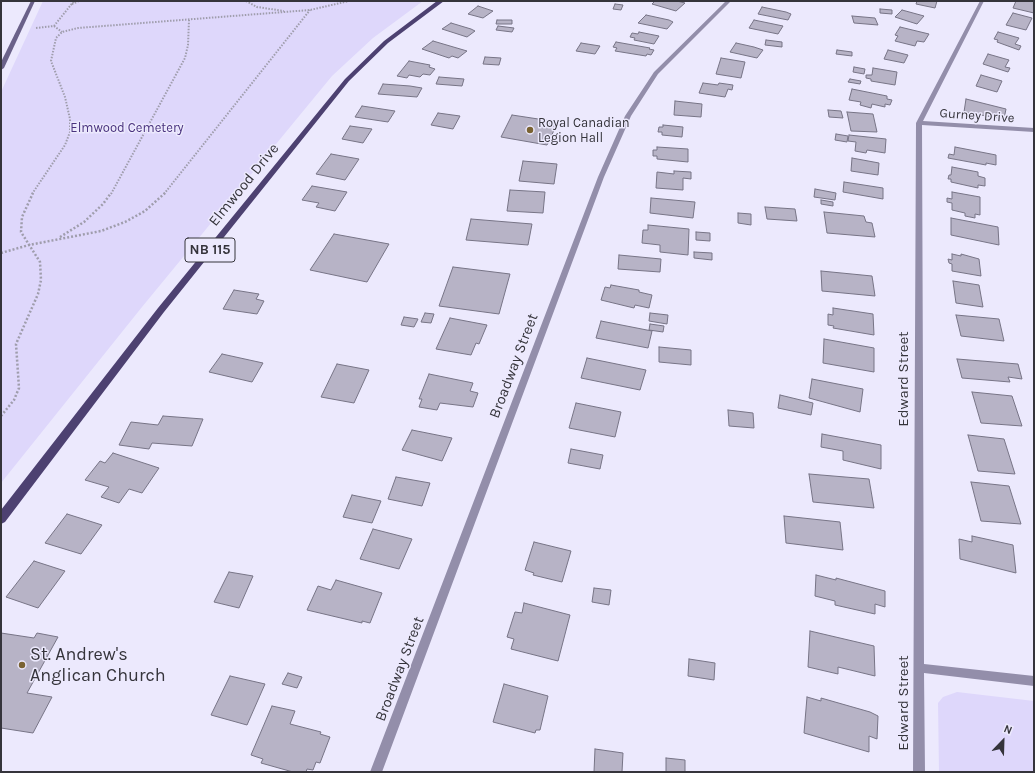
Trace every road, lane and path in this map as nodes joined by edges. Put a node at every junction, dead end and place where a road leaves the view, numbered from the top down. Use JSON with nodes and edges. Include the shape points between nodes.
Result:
{"nodes":[{"id":1,"x":33,"y":1,"type":"edge"},
{"id":2,"x":74,"y":1,"type":"edge"},
{"id":3,"x":79,"y":1,"type":"edge"},
{"id":4,"x":246,"y":1,"type":"edge"},
{"id":5,"x":349,"y":1,"type":"edge"},
{"id":6,"x":441,"y":1,"type":"edge"},
{"id":7,"x":729,"y":1,"type":"edge"},
{"id":8,"x":982,"y":1,"type":"edge"},
{"id":9,"x":72,"y":5,"type":"junction"},
{"id":10,"x":310,"y":10,"type":"junction"},
{"id":11,"x":288,"y":12,"type":"junction"},
{"id":12,"x":190,"y":20,"type":"junction"},
{"id":13,"x":54,"y":26,"type":"junction"},
{"id":14,"x":19,"y":29,"type":"junction"},
{"id":15,"x":62,"y":32,"type":"junction"},
{"id":16,"x":1,"y":68,"type":"edge"},
{"id":17,"x":919,"y":123,"type":"junction"},
{"id":18,"x":1034,"y":130,"type":"edge"},
{"id":19,"x":58,"y":239,"type":"junction"},
{"id":20,"x":29,"y":245,"type":"junction"},
{"id":21,"x":1,"y":253,"type":"edge"},
{"id":22,"x":1,"y":416,"type":"edge"},
{"id":23,"x":1,"y":519,"type":"edge"},
{"id":24,"x":919,"y":668,"type":"junction"},
{"id":25,"x":1034,"y":681,"type":"edge"},
{"id":26,"x":376,"y":772,"type":"edge"},
{"id":27,"x":919,"y":772,"type":"edge"}],
"edges":[{"from":1,"to":14,"type":"main road"},
{"from":2,"to":9,"type":"path"},
{"from":3,"to":9,"type":"path"},
{"from":4,"to":11,"type":"path","via":[[257,7]]},
{"from":5,"to":10,"type":"path"},
{"from":6,"to":23,"type":"main road","name":"Elmwood Drive","number":"NB 115","via":[[386,42],[347,80],[166,304]]},
{"from":7,"to":26,"type":"street","name":"Broadway Street","via":[[656,73],[628,116],[595,192]]},
{"from":8,"to":17,"type":"street","name":"Edward Street"},
{"from":9,"to":13,"type":"path"},
{"from":10,"to":11,"type":"path"},
{"from":10,"to":19,"type":"path","via":[[158,199],[145,211],[125,222],[101,230]]},
{"from":11,"to":12,"type":"path"},
{"from":12,"to":15,"type":"path","via":[[78,28]]},
{"from":12,"to":19,"type":"path","via":[[185,58],[112,192],[84,222]]},
{"from":13,"to":14,"type":"path"},
{"from":13,"to":15,"type":"path"},
{"from":14,"to":16,"type":"main road"},
{"from":15,"to":20,"type":"path","via":[[56,38],[52,61],[65,97],[70,132],[65,145],[31,195],[22,217],[21,232]]},
{"from":17,"to":18,"type":"street","name":"Gurney Drive"},
{"from":17,"to":24,"type":"street","name":"Edward Street"},
{"from":19,"to":20,"type":"path"},
{"from":20,"to":21,"type":"path"},
{"from":20,"to":22,"type":"path","via":[[40,262],[41,280],[38,294],[16,344],[19,388],[14,400]]},
{"from":24,"to":25,"type":"street"},
{"from":24,"to":27,"type":"street","name":"Edward Street"}]}
